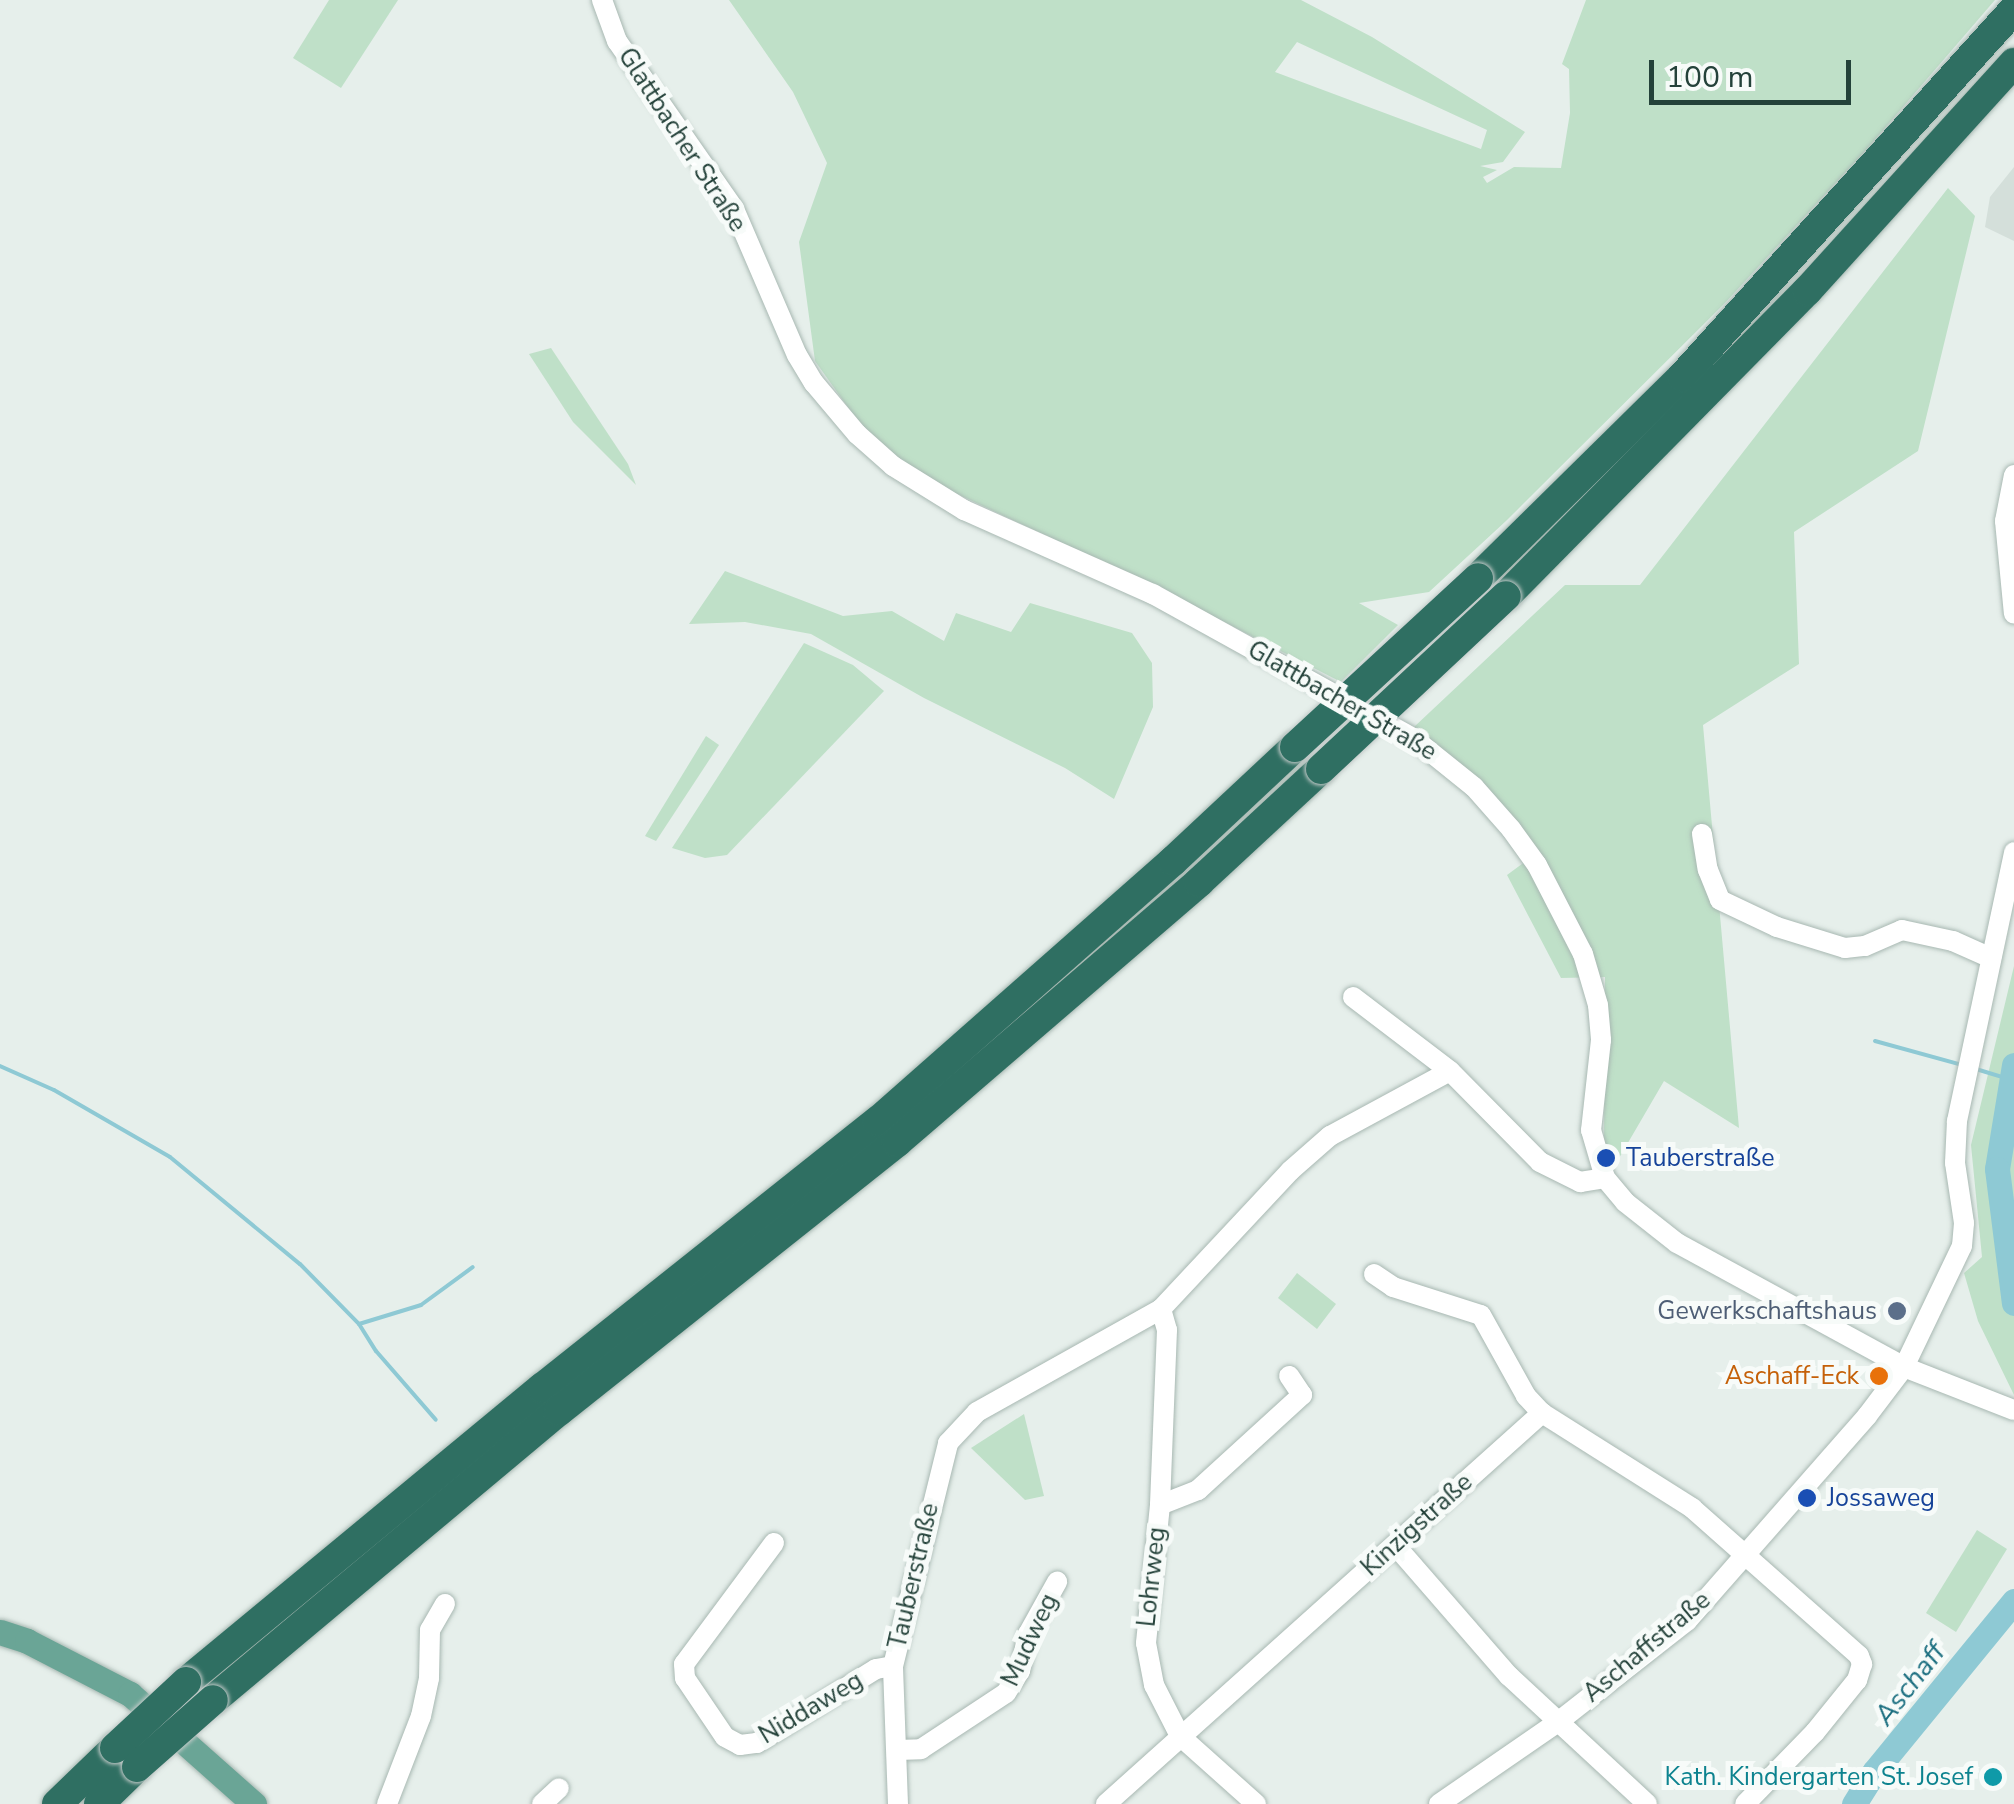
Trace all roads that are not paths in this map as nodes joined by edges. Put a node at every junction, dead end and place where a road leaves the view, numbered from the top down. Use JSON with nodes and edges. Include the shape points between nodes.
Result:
{"nodes":[{"id":1,"x":602,"y":0,"type":"edge"},
{"id":2,"x":2014,"y":10,"type":"edge"},
{"id":3,"x":2014,"y":63,"type":"edge"},
{"id":4,"x":2014,"y":475,"type":"edge"},
{"id":5,"x":2014,"y":614,"type":"edge"},
{"id":6,"x":1702,"y":834,"type":"dead end"},
{"id":7,"x":2014,"y":852,"type":"edge"},
{"id":8,"x":1991,"y":958,"type":"junction"},
{"id":9,"x":1353,"y":997,"type":"dead end"},
{"id":10,"x":1450,"y":1071,"type":"junction"},
{"id":11,"x":1605,"y":1178,"type":"junction"},
{"id":12,"x":1374,"y":1274,"type":"dead end"},
{"id":13,"x":1161,"y":1309,"type":"junction"},
{"id":14,"x":1904,"y":1367,"type":"junction"},
{"id":15,"x":1290,"y":1376,"type":"dead end"},
{"id":16,"x":2014,"y":1410,"type":"edge"},
{"id":17,"x":1542,"y":1413,"type":"junction"},
{"id":18,"x":1160,"y":1505,"type":"junction"},
{"id":19,"x":774,"y":1543,"type":"dead end"},
{"id":20,"x":1395,"y":1546,"type":"junction"},
{"id":21,"x":1748,"y":1554,"type":"junction"},
{"id":22,"x":1057,"y":1582,"type":"dead end"},
{"id":23,"x":446,"y":1604,"type":"dead end"},
{"id":24,"x":0,"y":1632,"type":"edge"},
{"id":25,"x":893,"y":1666,"type":"junction"},
{"id":26,"x":1558,"y":1722,"type":"junction"},
{"id":27,"x":1180,"y":1736,"type":"junction"},
{"id":28,"x":897,"y":1750,"type":"junction"},
{"id":29,"x":126,"y":1758,"type":"junction"},
{"id":30,"x":558,"y":1788,"type":"dead end"},
{"id":31,"x":57,"y":1804,"type":"edge"},
{"id":32,"x":99,"y":1804,"type":"edge"},
{"id":33,"x":254,"y":1804,"type":"edge"},
{"id":34,"x":387,"y":1804,"type":"edge"},
{"id":35,"x":542,"y":1804,"type":"edge"},
{"id":36,"x":898,"y":1804,"type":"edge"},
{"id":37,"x":1106,"y":1804,"type":"edge"},
{"id":38,"x":1256,"y":1804,"type":"edge"},
{"id":39,"x":1439,"y":1804,"type":"edge"},
{"id":40,"x":1647,"y":1804,"type":"edge"},
{"id":41,"x":1745,"y":1804,"type":"edge"}],
"edges":[{"from":1,"to":11,"type":"street","name":"Glattbacher Straße","via":[[618,41],[734,209],[814,383],[869,444],[964,510],[1153,594],[1413,738],[1474,787],[1511,829],[1584,954],[1601,1040],[1591,1130]]},
{"from":2,"to":29,"type":"highway","bridge":true,"via":[[1682,377],[1173,862],[878,1121],[186,1682]]},
{"from":3,"to":29,"type":"highway","bridge":true,"via":[[1807,291],[1506,596],[1198,882],[897,1142],[559,1411],[213,1700]]},
{"from":4,"to":5,"type":"street","via":[[2005,521]]},
{"from":6,"to":8,"type":"street","via":[[1720,900],[1777,927],[1845,948],[1902,930]]},
{"from":7,"to":8,"type":"street","name":"Aschaffstraße"},
{"from":8,"to":14,"type":"street","name":"Aschaffstraße","via":[[1955,1142],[1962,1246]]},
{"from":9,"to":10,"type":"street"},
{"from":10,"to":11,"type":"street","via":[[1540,1162],[1580,1182]]},
{"from":10,"to":13,"type":"street","name":"Tauberstraße","via":[[1314,1149]]},
{"from":11,"to":14,"type":"street","name":"Glattbacher Straße","via":[[1677,1243]]},
{"from":12,"to":17,"type":"street","via":[[1393,1287],[1481,1315]]},
{"from":13,"to":18,"type":"street","name":"Lohrweg","via":[[1167,1330]]},
{"from":13,"to":25,"type":"street","name":"Tauberstraße","via":[[960,1426],[940,1461]]},
{"from":14,"to":16,"type":"street","name":"Glattbacher Straße"},
{"from":14,"to":21,"type":"street","name":"Aschaffstraße"},
{"from":15,"to":18,"type":"street","via":[[1302,1395],[1198,1490]]},
{"from":17,"to":20,"type":"street","name":"Kinzigstraße"},
{"from":17,"to":21,"type":"street","via":[[1692,1508]]},
{"from":18,"to":27,"type":"street","name":"Lohrweg","via":[[1146,1644],[1154,1685]]},
{"from":19,"to":25,"type":"street","name":"Niddaweg","via":[[684,1664],[685,1678],[725,1737],[757,1743],[876,1669]]},
{"from":20,"to":26,"type":"street"},
{"from":20,"to":27,"type":"street","name":"Kinzigstraße"},
{"from":21,"to":26,"type":"street","name":"Aschaffstraße","via":[[1687,1621]]},
{"from":21,"to":41,"type":"street","via":[[1862,1664],[1815,1732]]},
{"from":22,"to":28,"type":"street","name":"Mudweg","via":[[1006,1694],[921,1749]]},
{"from":23,"to":34,"type":"street","via":[[430,1630],[421,1716]]},
{"from":24,"to":33,"type":"main road","via":[[130,1694]]},
{"from":25,"to":28,"type":"street","name":"Tauberstraße"},
{"from":26,"to":39,"type":"street","name":"Aschaffstraße"},
{"from":26,"to":40,"type":"street"},
{"from":27,"to":37,"type":"street","name":"Kinzigstraße"},
{"from":27,"to":38,"type":"street","name":"Lohrweg"},
{"from":28,"to":36,"type":"street","name":"Tauberstraße"},
{"from":29,"to":31,"type":"highway"},
{"from":29,"to":32,"type":"highway"},
{"from":30,"to":35,"type":"street"}]}
